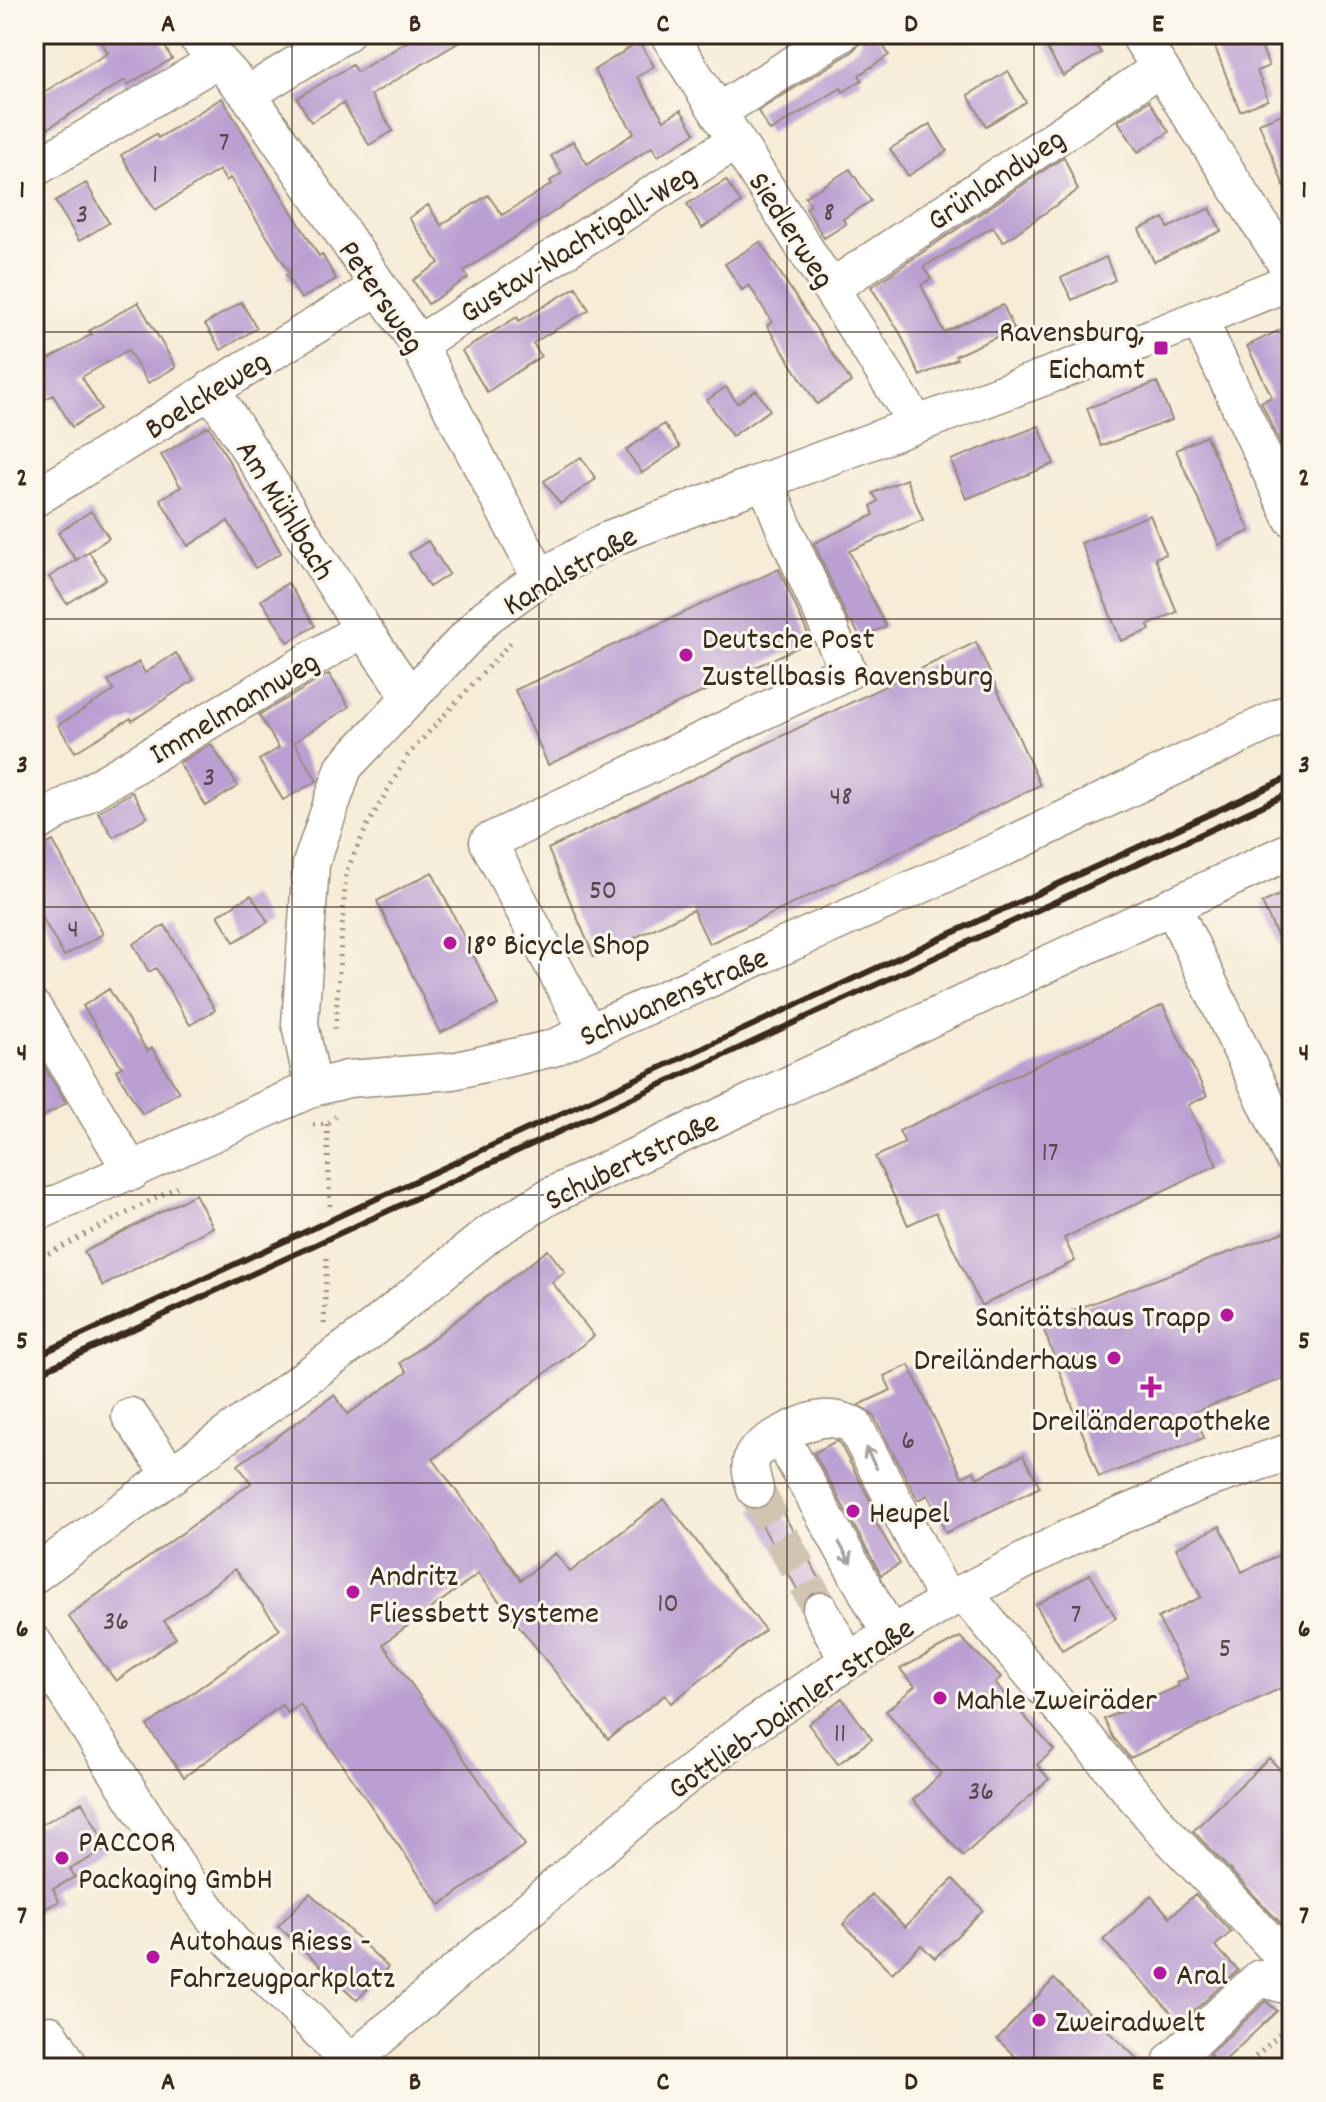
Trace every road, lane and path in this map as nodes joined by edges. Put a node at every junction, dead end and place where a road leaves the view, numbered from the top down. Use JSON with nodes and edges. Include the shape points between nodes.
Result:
{"nodes":[{"id":1,"x":345,"y":34,"type":"edge"},
{"id":2,"x":668,"y":34,"type":"edge"},
{"id":3,"x":841,"y":34,"type":"edge"},
{"id":4,"x":1138,"y":34,"type":"edge"},
{"id":5,"x":206,"y":47,"type":"edge"},
{"id":6,"x":1160,"y":68,"type":"junction"},
{"id":7,"x":248,"y":94,"type":"junction"},
{"id":8,"x":727,"y":127,"type":"junction"},
{"id":9,"x":34,"y":169,"type":"edge"},
{"id":10,"x":1292,"y":273,"type":"edge"},
{"id":11,"x":1292,"y":281,"type":"edge"},
{"id":12,"x":378,"y":287,"type":"junction"},
{"id":13,"x":831,"y":288,"type":"junction"},
{"id":14,"x":1199,"y":319,"type":"junction"},
{"id":15,"x":418,"y":344,"type":"junction"},
{"id":16,"x":211,"y":389,"type":"junction"},
{"id":17,"x":917,"y":424,"type":"junction"},
{"id":18,"x":765,"y":480,"type":"junction"},
{"id":19,"x":34,"y":499,"type":"edge"},
{"id":20,"x":1292,"y":518,"type":"edge"},
{"id":21,"x":540,"y":578,"type":"junction"},
{"id":22,"x":363,"y":629,"type":"junction"},
{"id":23,"x":515,"y":637,"type":"dead end"},
{"id":24,"x":409,"y":695,"type":"junction"},
{"id":25,"x":1292,"y":711,"type":"edge"},
{"id":26,"x":34,"y":825,"type":"edge"},
{"id":27,"x":1292,"y":850,"type":"edge"},
{"id":28,"x":1172,"y":905,"type":"junction"},
{"id":29,"x":34,"y":1009,"type":"edge"},
{"id":30,"x":588,"y":1032,"type":"junction"},
{"id":31,"x":335,"y":1036,"type":"dead end"},
{"id":32,"x":313,"y":1088,"type":"junction"},
{"id":33,"x":327,"y":1124,"type":"dead end"},
{"id":34,"x":1292,"y":1157,"type":"edge"},
{"id":35,"x":132,"y":1172,"type":"junction"},
{"id":36,"x":185,"y":1183,"type":"dead end"},
{"id":37,"x":330,"y":1206,"type":"dead end"},
{"id":38,"x":34,"y":1214,"type":"edge"},
{"id":39,"x":327,"y":1253,"type":"dead end"},
{"id":40,"x":34,"y":1261,"type":"edge"},
{"id":41,"x":333,"y":1357,"type":"junction"},
{"id":42,"x":130,"y":1416,"type":"dead end"},
{"id":43,"x":780,"y":1435,"type":"junction"},
{"id":44,"x":1292,"y":1451,"type":"edge"},
{"id":45,"x":172,"y":1476,"type":"junction"},
{"id":46,"x":755,"y":1489,"type":"tunnel mouth"},
{"id":47,"x":34,"y":1575,"type":"edge"},
{"id":48,"x":955,"y":1596,"type":"junction"},
{"id":49,"x":821,"y":1611,"type":"tunnel mouth"},
{"id":50,"x":890,"y":1634,"type":"junction"},
{"id":51,"x":34,"y":1643,"type":"edge"},
{"id":52,"x":848,"y":1661,"type":"junction"},
{"id":53,"x":1292,"y":1965,"type":"edge"},
{"id":54,"x":1292,"y":1987,"type":"edge"},
{"id":55,"x":1292,"y":2022,"type":"edge"},
{"id":56,"x":50,"y":2034,"type":"dead end"},
{"id":57,"x":353,"y":2065,"type":"edge"},
{"id":58,"x":71,"y":2068,"type":"edge"},
{"id":59,"x":1176,"y":2068,"type":"edge"},
{"id":60,"x":1244,"y":2068,"type":"edge"}],
"edges":[{"from":1,"to":7,"type":"street"},
{"from":2,"to":8,"type":"street","name":"Siedlerweg"},
{"from":3,"to":8,"type":"street"},
{"from":4,"to":6,"type":"street"},
{"from":5,"to":7,"type":"street","name":"Petersweg"},
{"from":5,"to":9,"type":"street"},
{"from":6,"to":10,"type":"street"},
{"from":6,"to":13,"type":"street","name":"Grünlandweg"},
{"from":7,"to":12,"type":"street","name":"Petersweg"},
{"from":8,"to":13,"type":"street","name":"Siedlerweg"},
{"from":8,"to":15,"type":"street","name":"Gustav-Nachtigall-Weg"},
{"from":11,"to":14,"type":"street","name":"Kanalstraße"},
{"from":12,"to":15,"type":"street","name":"Petersweg"},
{"from":12,"to":16,"type":"street","name":"Boelckeweg"},
{"from":13,"to":17,"type":"street","name":"Siedlerweg"},
{"from":14,"to":17,"type":"street","name":"Kanalstraße"},
{"from":14,"to":20,"type":"street"},
{"from":15,"to":21,"type":"street","name":"Petersweg"},
{"from":16,"to":19,"type":"street","name":"Boelckeweg"},
{"from":16,"to":22,"type":"street","name":"Am Mühlbach"},
{"from":17,"to":18,"type":"street","name":"Kanalstraße"},
{"from":18,"to":21,"type":"street","name":"Kanalstraße","via":[[611,538]]},
{"from":18,"to":30,"type":"street","via":[[848,671],[488,842]]},
{"from":21,"to":24,"type":"street","name":"Kanalstraße","via":[[486,617]]},
{"from":22,"to":24,"type":"street"},
{"from":22,"to":26,"type":"street","name":"Immelmannweg"},
{"from":23,"to":31,"type":"path","via":[[408,755],[346,872]]},
{"from":24,"to":32,"type":"street","name":"Kanalstraße","via":[[344,767],[311,864],[300,1024]]},
{"from":25,"to":30,"type":"street","name":"Schwanenstraße","via":[[989,855]]},
{"from":27,"to":28,"type":"street","name":"Schubertstraße"},
{"from":28,"to":34,"type":"street"},
{"from":28,"to":41,"type":"street","name":"Schubertstraße","via":[[550,1196],[490,1233]]},
{"from":29,"to":35,"type":"street"},
{"from":30,"to":32,"type":"street","name":"Schwanenstraße","via":[[553,1048],[453,1071],[348,1079]]},
{"from":32,"to":35,"type":"street","name":"Schwanenstraße"},
{"from":33,"to":37,"type":"path"},
{"from":35,"to":38,"type":"street","name":"Schwanenstraße"},
{"from":36,"to":40,"type":"path"},
{"from":39,"to":41,"type":"path","via":[[324,1332]]},
{"from":41,"to":45,"type":"street","name":"Schubertstraße"},
{"from":42,"to":45,"type":"street"},
{"from":43,"to":46,"type":"street","via":[[752,1456]]},
{"from":48,"to":43,"type":"street","one_way":true,"via":[[854,1425],[818,1419]]},
{"from":43,"to":50,"type":"street","one_way":true},
{"from":44,"to":48,"type":"street","name":"Gottlieb-Daimler-Straße","via":[[1200,1482],[1070,1537]]},
{"from":45,"to":47,"type":"street","name":"Schubertstraße"},
{"from":48,"to":50,"type":"street","name":"Gottlieb-Daimler-Straße"},
{"from":48,"to":53,"type":"street","via":[[1165,1832]]},
{"from":49,"to":52,"type":"street"},
{"from":50,"to":52,"type":"street","name":"Gottlieb-Daimler-Straße"},
{"from":51,"to":57,"type":"street","via":[[171,1885]]},
{"from":52,"to":57,"type":"street","name":"Gottlieb-Daimler-Straße","via":[[656,1800]]},
{"from":54,"to":59,"type":"street","via":[[1260,1978],[1172,2060]]},
{"from":55,"to":60,"type":"path"},
{"from":56,"to":58,"type":"street"}]}
